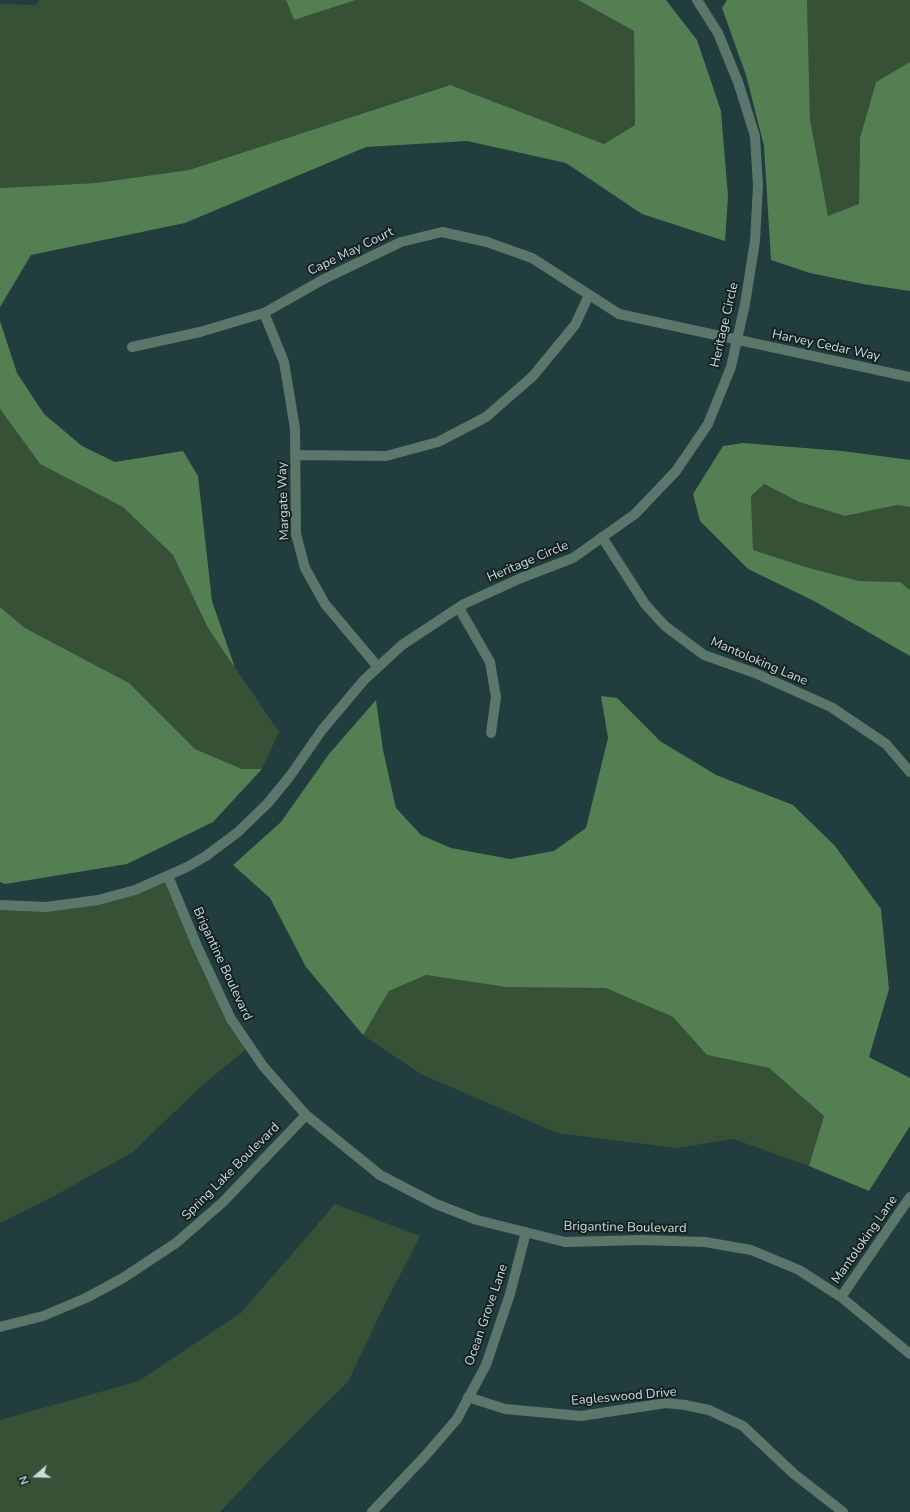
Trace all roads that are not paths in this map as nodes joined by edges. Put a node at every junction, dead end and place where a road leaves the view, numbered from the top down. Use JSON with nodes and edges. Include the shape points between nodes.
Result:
{"nodes":[{"id":1,"x":697,"y":0,"type":"edge"},
{"id":2,"x":589,"y":295,"type":"junction"},
{"id":3,"x":264,"y":313,"type":"junction"},
{"id":4,"x":737,"y":340,"type":"junction"},
{"id":5,"x":132,"y":347,"type":"dead end"},
{"id":6,"x":910,"y":377,"type":"edge"},
{"id":7,"x":295,"y":455,"type":"junction"},
{"id":8,"x":602,"y":537,"type":"junction"},
{"id":9,"x":459,"y":608,"type":"junction"},
{"id":10,"x":378,"y":667,"type":"junction"},
{"id":11,"x":491,"y":733,"type":"dead end"},
{"id":12,"x":910,"y":772,"type":"edge"},
{"id":13,"x":168,"y":876,"type":"junction"},
{"id":14,"x":0,"y":906,"type":"edge"},
{"id":15,"x":306,"y":1115,"type":"junction"},
{"id":16,"x":910,"y":1197,"type":"edge"},
{"id":17,"x":526,"y":1232,"type":"junction"},
{"id":18,"x":841,"y":1297,"type":"junction"},
{"id":19,"x":0,"y":1327,"type":"edge"},
{"id":20,"x":910,"y":1354,"type":"edge"},
{"id":21,"x":468,"y":1397,"type":"junction"},
{"id":22,"x":372,"y":1512,"type":"edge"},
{"id":23,"x":843,"y":1512,"type":"edge"}],
"edges":[{"from":1,"to":4,"type":"street","name":"Heritage Circle","via":[[718,33],[733,68],[754,136],[758,186],[755,241]]},
{"from":2,"to":3,"type":"street","name":"Cape May Court","via":[[532,258],[487,242],[442,232],[401,242],[324,279]]},
{"from":2,"to":4,"type":"street","name":"Cape May Court","via":[[619,314]]},
{"from":2,"to":7,"type":"street","via":[[575,325],[533,376],[486,416],[438,442],[386,456]]},
{"from":3,"to":5,"type":"street","name":"Cape May Court","via":[[200,332]]},
{"from":3,"to":7,"type":"street","name":"Margate Way","via":[[284,362],[295,429]]},
{"from":4,"to":6,"type":"street","name":"Harvey Cedar Way"},
{"from":4,"to":8,"type":"street","name":"Heritage Circle","via":[[731,367],[708,424],[676,471],[635,514]]},
{"from":7,"to":10,"type":"street","name":"Margate Way","via":[[296,534],[305,568],[325,604]]},
{"from":8,"to":9,"type":"street","name":"Heritage Circle","via":[[573,558],[521,578]]},
{"from":8,"to":12,"type":"street","name":"Mantoloking Lane","via":[[645,604],[665,626],[704,655],[755,673],[831,708],[886,744]]},
{"from":9,"to":10,"type":"street","name":"Heritage Circle","via":[[402,644]]},
{"from":9,"to":11,"type":"street","via":[[490,662],[496,697]]},
{"from":10,"to":13,"type":"street","name":"Heritage Circle","via":[[322,730],[268,802],[238,832],[206,856]]},
{"from":13,"to":14,"type":"street","name":"Heritage Circle","via":[[135,890],[98,900],[46,907]]},
{"from":13,"to":15,"type":"street","name":"Brigantine Boulevard","via":[[197,946],[232,1019],[263,1066]]},
{"from":15,"to":17,"type":"street","name":"Brigantine Boulevard","via":[[380,1175],[436,1204],[477,1220]]},
{"from":15,"to":19,"type":"street","name":"Spring Lake Boulevard","via":[[223,1202],[176,1243],[123,1278],[86,1298],[43,1316]]},
{"from":16,"to":18,"type":"street","name":"Mantoloking Lane"},
{"from":17,"to":18,"type":"street","name":"Brigantine Boulevard","via":[[565,1242],[705,1242],[751,1250],[799,1270]]},
{"from":17,"to":21,"type":"street","name":"Ocean Grove Lane","via":[[510,1294],[486,1365]]},
{"from":18,"to":20,"type":"street","name":"Brigantine Boulevard"},
{"from":21,"to":22,"type":"street","name":"Ocean Grove Lane","via":[[457,1419],[437,1443]]},
{"from":21,"to":23,"type":"street","name":"Eagleswood Drive","via":[[505,1409],[581,1416],[666,1403],[709,1410],[743,1426],[794,1474]]}]}
